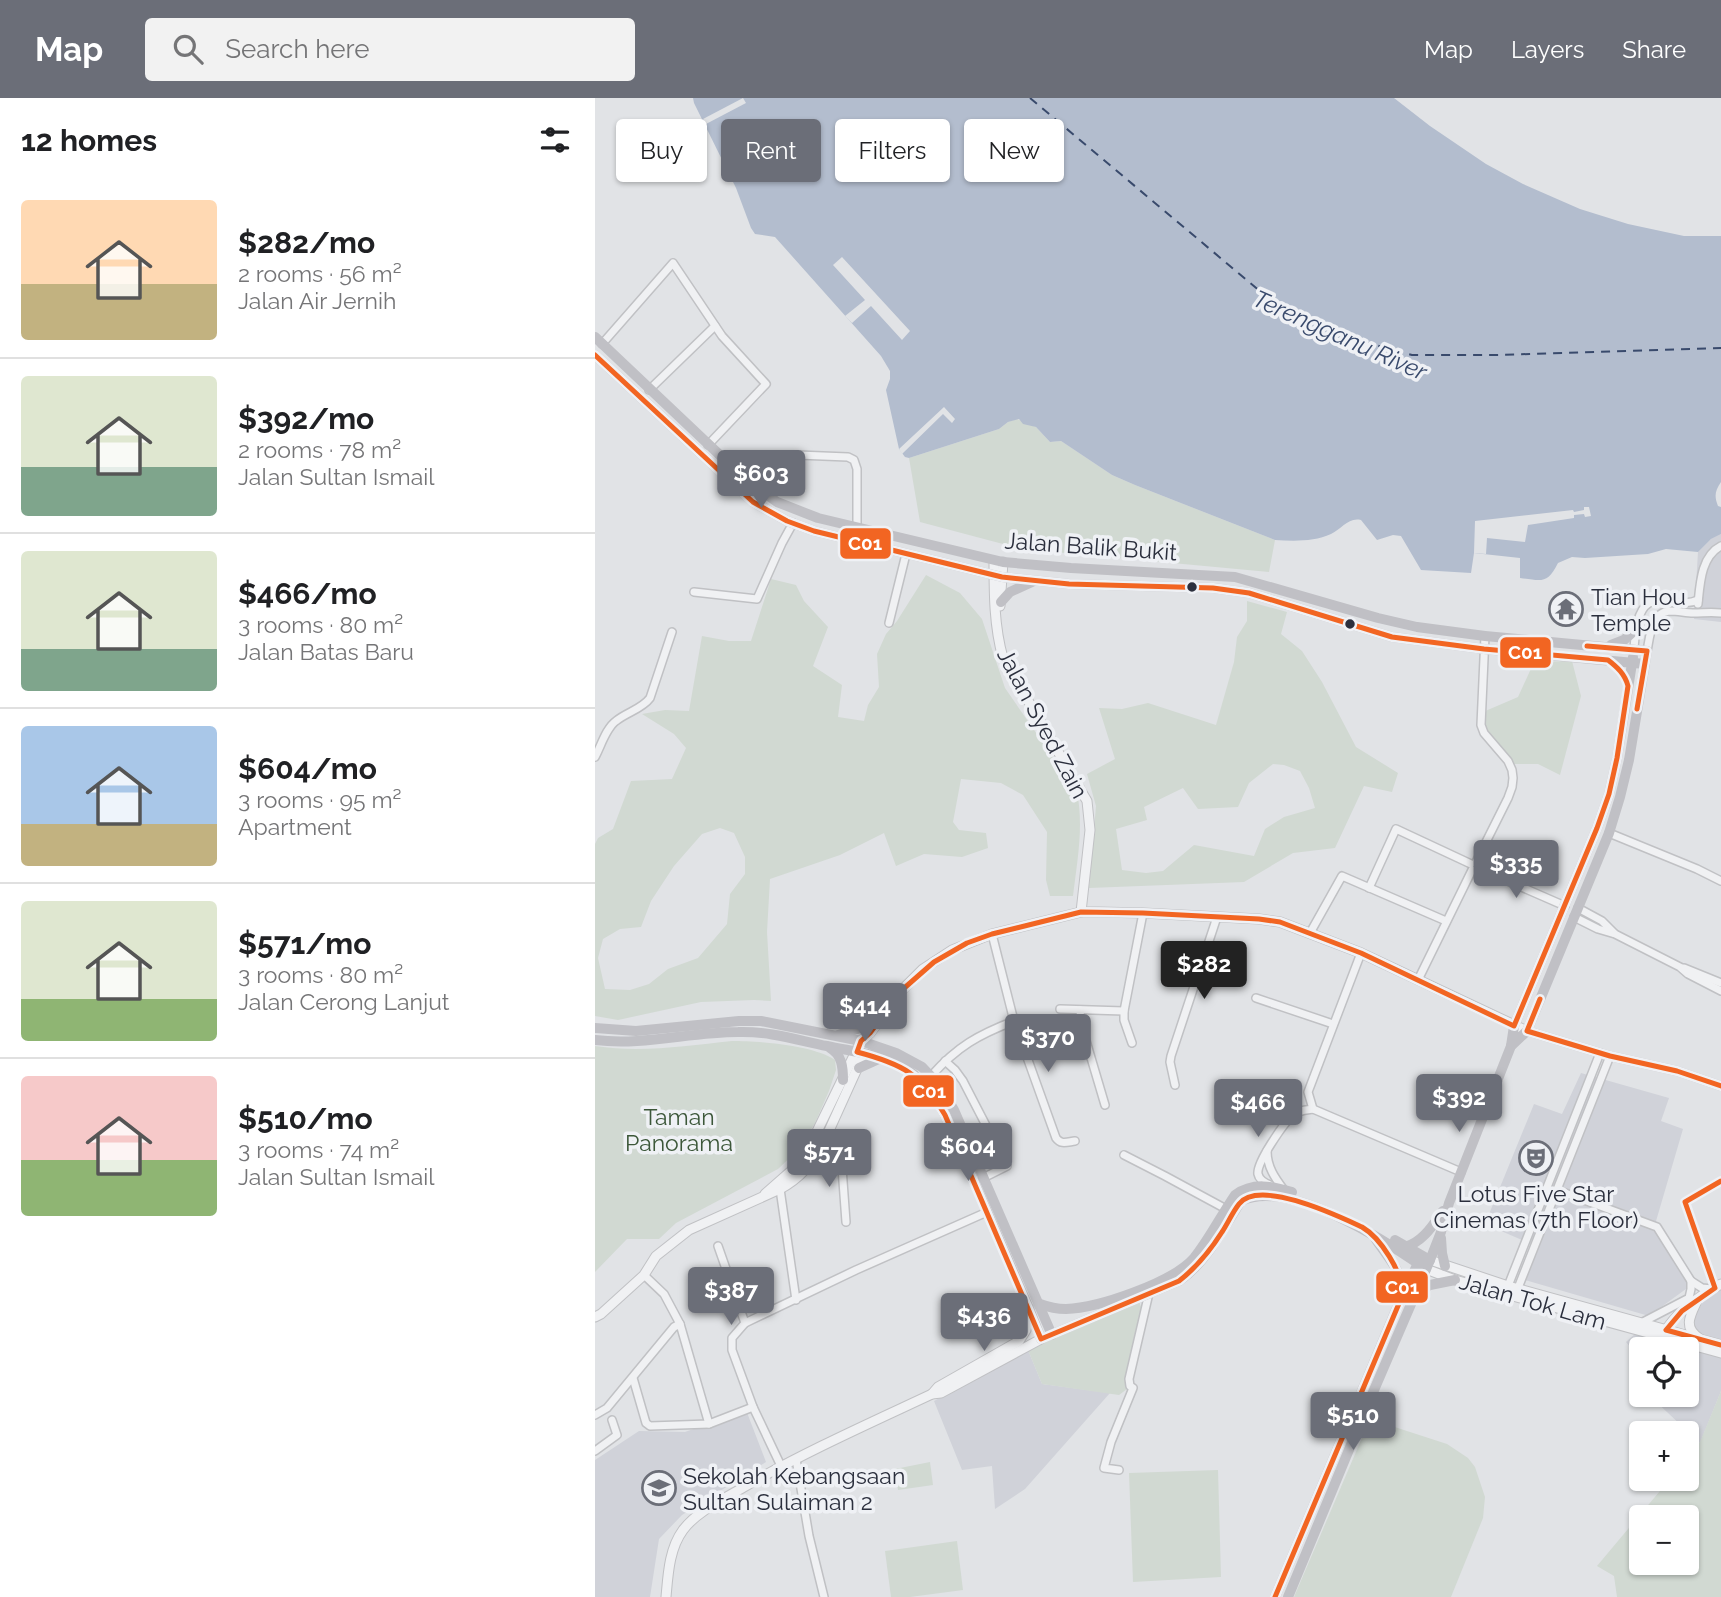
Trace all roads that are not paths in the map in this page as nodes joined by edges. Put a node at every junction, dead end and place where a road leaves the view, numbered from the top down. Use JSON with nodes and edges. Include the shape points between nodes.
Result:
{"nodes":[{"id":1,"x":715,"y":326,"type":"junction"},
{"id":2,"x":598,"y":341,"type":"edge"},
{"id":3,"x":595,"y":355,"type":"edge"},
{"id":4,"x":649,"y":390,"type":"junction"},
{"id":5,"x":708,"y":445,"type":"junction"},
{"id":6,"x":759,"y":490,"type":"junction"},
{"id":7,"x":793,"y":523,"type":"junction"},
{"id":8,"x":857,"y":528,"type":"junction"},
{"id":9,"x":1721,"y":546,"type":"edge"},
{"id":10,"x":905,"y":554,"type":"junction"},
{"id":11,"x":998,"y":561,"type":"junction"},
{"id":12,"x":998,"y":577,"type":"junction"},
{"id":13,"x":1034,"y":581,"type":"junction"},
{"id":14,"x":694,"y":592,"type":"dead end"},
{"id":15,"x":1698,"y":600,"type":"junction"},
{"id":16,"x":1001,"y":601,"type":"junction"},
{"id":17,"x":1707,"y":611,"type":"junction"},
{"id":18,"x":1721,"y":613,"type":"edge"},
{"id":19,"x":997,"y":618,"type":"junction"},
{"id":20,"x":889,"y":623,"type":"dead end"},
{"id":21,"x":1637,"y":628,"type":"junction"},
{"id":22,"x":672,"y":632,"type":"dead end"},
{"id":23,"x":1485,"y":636,"type":"junction"},
{"id":24,"x":1605,"y":647,"type":"junction"},
{"id":25,"x":1484,"y":649,"type":"junction"},
{"id":26,"x":1634,"y":649,"type":"junction"},
{"id":27,"x":1647,"y":651,"type":"junction"},
{"id":28,"x":1608,"y":660,"type":"junction"},
{"id":29,"x":1632,"y":662,"type":"junction"},
{"id":30,"x":1645,"y":664,"type":"junction"},
{"id":31,"x":1628,"y":686,"type":"junction"},
{"id":32,"x":595,"y":757,"type":"edge"},
{"id":33,"x":1609,"y":833,"type":"junction"},
{"id":34,"x":1475,"y":866,"type":"junction"},
{"id":35,"x":1721,"y":881,"type":"edge"},
{"id":36,"x":1369,"y":888,"type":"junction"},
{"id":37,"x":1565,"y":906,"type":"junction"},
{"id":38,"x":1081,"y":912,"type":"junction"},
{"id":39,"x":1143,"y":913,"type":"junction"},
{"id":40,"x":1576,"y":913,"type":"junction"},
{"id":41,"x":1217,"y":917,"type":"junction"},
{"id":42,"x":1446,"y":922,"type":"junction"},
{"id":43,"x":1310,"y":933,"type":"junction"},
{"id":44,"x":992,"y":934,"type":"junction"},
{"id":45,"x":1361,"y":953,"type":"junction"},
{"id":46,"x":1680,"y":967,"type":"junction"},
{"id":47,"x":1418,"y":980,"type":"junction"},
{"id":48,"x":1721,"y":983,"type":"edge"},
{"id":49,"x":1721,"y":991,"type":"edge"},
{"id":50,"x":1256,"y":998,"type":"dead end"},
{"id":51,"x":1060,"y":1009,"type":"dead end"},
{"id":52,"x":1080,"y":1010,"type":"junction"},
{"id":53,"x":1124,"y":1011,"type":"junction"},
{"id":54,"x":880,"y":1017,"type":"junction"},
{"id":55,"x":1014,"y":1021,"type":"junction"},
{"id":56,"x":1333,"y":1024,"type":"junction"},
{"id":57,"x":1514,"y":1026,"type":"junction"},
{"id":58,"x":595,"y":1028,"type":"edge"},
{"id":59,"x":1527,"y":1031,"type":"junction"},
{"id":60,"x":836,"y":1036,"type":"junction"},
{"id":61,"x":595,"y":1040,"type":"edge"},
{"id":62,"x":1132,"y":1043,"type":"dead end"},
{"id":63,"x":864,"y":1044,"type":"junction"},
{"id":64,"x":828,"y":1046,"type":"junction"},
{"id":65,"x":1511,"y":1046,"type":"junction"},
{"id":66,"x":1600,"y":1053,"type":"junction"},
{"id":67,"x":1610,"y":1056,"type":"junction"},
{"id":68,"x":881,"y":1058,"type":"junction"},
{"id":69,"x":945,"y":1061,"type":"junction"},
{"id":70,"x":859,"y":1068,"type":"junction"},
{"id":71,"x":931,"y":1076,"type":"junction"},
{"id":72,"x":843,"y":1080,"type":"junction"},
{"id":73,"x":1175,"y":1085,"type":"dead end"},
{"id":74,"x":1721,"y":1086,"type":"edge"},
{"id":75,"x":1105,"y":1105,"type":"dead end"},
{"id":76,"x":1313,"y":1109,"type":"junction"},
{"id":77,"x":1075,"y":1141,"type":"dead end"},
{"id":78,"x":823,"y":1144,"type":"junction"},
{"id":79,"x":1267,"y":1150,"type":"junction"},
{"id":80,"x":1124,"y":1155,"type":"dead end"},
{"id":81,"x":1461,"y":1172,"type":"junction"},
{"id":82,"x":983,"y":1178,"type":"junction"},
{"id":83,"x":780,"y":1189,"type":"junction"},
{"id":84,"x":1279,"y":1189,"type":"junction"},
{"id":85,"x":1557,"y":1189,"type":"junction"},
{"id":86,"x":765,"y":1195,"type":"junction"},
{"id":87,"x":1449,"y":1203,"type":"junction"},
{"id":88,"x":1226,"y":1209,"type":"junction"},
{"id":89,"x":987,"y":1212,"type":"junction"},
{"id":90,"x":846,"y":1222,"type":"dead end"},
{"id":91,"x":1441,"y":1232,"type":"junction"},
{"id":92,"x":1371,"y":1233,"type":"junction"},
{"id":93,"x":718,"y":1246,"type":"dead end"},
{"id":94,"x":1402,"y":1247,"type":"junction"},
{"id":95,"x":1425,"y":1264,"type":"junction"},
{"id":96,"x":1445,"y":1266,"type":"junction"},
{"id":97,"x":644,"y":1275,"type":"junction"},
{"id":98,"x":1455,"y":1280,"type":"junction"},
{"id":99,"x":1691,"y":1281,"type":"junction"},
{"id":100,"x":1508,"y":1286,"type":"junction"},
{"id":101,"x":1717,"y":1287,"type":"edge"},
{"id":102,"x":1518,"y":1288,"type":"junction"},
{"id":103,"x":1416,"y":1292,"type":"junction"},
{"id":104,"x":1149,"y":1293,"type":"junction"},
{"id":105,"x":1403,"y":1294,"type":"junction"},
{"id":106,"x":796,"y":1300,"type":"junction"},
{"id":107,"x":1697,"y":1300,"type":"junction"},
{"id":108,"x":1035,"y":1306,"type":"junction"},
{"id":109,"x":595,"y":1318,"type":"edge"},
{"id":110,"x":745,"y":1323,"type":"junction"},
{"id":111,"x":1641,"y":1323,"type":"junction"},
{"id":112,"x":680,"y":1324,"type":"junction"},
{"id":113,"x":1664,"y":1334,"type":"junction"},
{"id":114,"x":1047,"y":1337,"type":"junction"},
{"id":115,"x":1701,"y":1339,"type":"junction"},
{"id":116,"x":1721,"y":1345,"type":"edge"},
{"id":117,"x":1721,"y":1353,"type":"edge"},
{"id":118,"x":633,"y":1378,"type":"junction"},
{"id":119,"x":932,"y":1394,"type":"junction"},
{"id":120,"x":753,"y":1407,"type":"junction"},
{"id":121,"x":595,"y":1415,"type":"edge"},
{"id":122,"x":612,"y":1420,"type":"dead end"},
{"id":123,"x":709,"y":1424,"type":"junction"},
{"id":124,"x":595,"y":1451,"type":"edge"},
{"id":125,"x":796,"y":1459,"type":"junction"},
{"id":126,"x":781,"y":1466,"type":"junction"},
{"id":127,"x":1119,"y":1470,"type":"dead end"},
{"id":128,"x":666,"y":1597,"type":"edge"},
{"id":129,"x":824,"y":1597,"type":"edge"},
{"id":130,"x":1275,"y":1597,"type":"edge"},
{"id":131,"x":1288,"y":1597,"type":"edge"}],
"edges":[{"from":1,"to":2,"type":"street","via":[[673,263]]},
{"from":1,"to":4,"type":"street"},
{"from":1,"to":5,"type":"street","via":[[766,384]]},
{"from":2,"to":4,"type":"main road","name":"Jalan Balik Bukit"},
{"from":3,"to":7,"type":"main road","name":"Jalan Balik Bukit","via":[[744,494]]},
{"from":4,"to":5,"type":"main road","name":"Jalan Balik Bukit"},
{"from":5,"to":6,"type":"main road","name":"Jalan Balik Bukit"},
{"from":6,"to":8,"type":"main road","name":"Jalan Balik Bukit","via":[[799,511]]},
{"from":6,"to":8,"type":"street","via":[[783,460],[798,455],[848,457],[857,469]]},
{"from":7,"to":10,"type":"main road","name":"Jalan Balik Bukit"},
{"from":7,"to":14,"type":"street","via":[[757,599]]},
{"from":8,"to":11,"type":"main road","name":"Jalan Balik Bukit"},
{"from":9,"to":15,"type":"street","via":[[1708,556]]},
{"from":10,"to":12,"type":"main road","name":"Jalan Balik Bukit"},
{"from":10,"to":20,"type":"street"},
{"from":11,"to":12,"type":"street"},
{"from":11,"to":23,"type":"main road","name":"Jalan Balik Bukit","via":[[1235,577],[1395,623]]},
{"from":12,"to":13,"type":"main road","name":"Jalan Balik Bukit"},
{"from":12,"to":16,"type":"street"},
{"from":12,"to":19,"type":"street","name":"Jalan Syed Zain","via":[[993,602]]},
{"from":13,"to":16,"type":"main road"},
{"from":13,"to":25,"type":"main road","name":"Jalan Balik Bukit","via":[[1233,590],[1392,637]]},
{"from":15,"to":17,"type":"street","via":[[1699,608]]},
{"from":15,"to":21,"type":"street","via":[[1649,604]]},
{"from":16,"to":19,"type":"street"},
{"from":17,"to":18,"type":"street"},
{"from":17,"to":27,"type":"street","via":[[1658,615]]},
{"from":19,"to":38,"type":"street","name":"Jalan Syed Zain","via":[[1003,658],[1087,801],[1090,830]]},
{"from":21,"to":24,"type":"main road","via":[[1624,640]]},
{"from":21,"to":26,"type":"street"},
{"from":22,"to":32,"type":"street","via":[[650,698],[611,725]]},
{"from":23,"to":24,"type":"main road","name":"Jalan Balik Bukit"},
{"from":23,"to":25,"type":"street"},
{"from":24,"to":26,"type":"main road","name":"Jalan Balik Bukit"},
{"from":25,"to":28,"type":"main road","name":"Jalan Balik Bukit"},
{"from":25,"to":34,"type":"street","via":[[1481,724],[1508,761],[1513,778]]},
{"from":26,"to":27,"type":"main road","name":"Jalan Balik Bukit"},
{"from":26,"to":29,"type":"main road"},
{"from":27,"to":30,"type":"main road"},
{"from":28,"to":29,"type":"main road","name":"Jalan Balik Bukit"},
{"from":28,"to":31,"type":"main road","via":[[1619,668]]},
{"from":29,"to":30,"type":"main road","name":"Jalan Balik Bukit"},
{"from":29,"to":31,"type":"main road"},
{"from":30,"to":33,"type":"main road","via":[[1629,760]]},
{"from":31,"to":37,"type":"main road","via":[[1609,794]]},
{"from":33,"to":35,"type":"street"},
{"from":33,"to":40,"type":"main road"},
{"from":34,"to":36,"type":"street","via":[[1396,829]]},
{"from":34,"to":37,"type":"street"},
{"from":34,"to":42,"type":"street"},
{"from":36,"to":42,"type":"street"},
{"from":36,"to":43,"type":"street","via":[[1342,876]]},
{"from":37,"to":57,"type":"main road"},
{"from":38,"to":39,"type":"street"},
{"from":38,"to":44,"type":"street"},
{"from":39,"to":41,"type":"street"},
{"from":39,"to":53,"type":"street"},
{"from":40,"to":46,"type":"street","via":[[1602,920],[1615,933]]},
{"from":40,"to":59,"type":"main road"},
{"from":41,"to":43,"type":"street","via":[[1270,920]]},
{"from":41,"to":73,"type":"street","via":[[1171,1056]]},
{"from":42,"to":47,"type":"street"},
{"from":43,"to":45,"type":"street"},
{"from":44,"to":54,"type":"street","via":[[934,962]]},
{"from":44,"to":55,"type":"street"},
{"from":45,"to":47,"type":"street"},
{"from":45,"to":56,"type":"street"},
{"from":46,"to":48,"type":"street"},
{"from":46,"to":49,"type":"street"},
{"from":47,"to":57,"type":"street"},
{"from":50,"to":56,"type":"street"},
{"from":51,"to":52,"type":"street"},
{"from":52,"to":53,"type":"street"},
{"from":52,"to":75,"type":"street"},
{"from":53,"to":62,"type":"street"},
{"from":54,"to":60,"type":"main road"},
{"from":54,"to":63,"type":"street"},
{"from":55,"to":69,"type":"street","via":[[965,1044]]},
{"from":55,"to":77,"type":"street","via":[[1056,1138],[1063,1143]]},
{"from":56,"to":76,"type":"street","via":[[1308,1092]]},
{"from":57,"to":59,"type":"street"},
{"from":57,"to":65,"type":"main road"},
{"from":58,"to":60,"type":"main road","via":[[636,1031],[761,1021]]},
{"from":59,"to":65,"type":"main road"},
{"from":59,"to":66,"type":"street"},
{"from":60,"to":63,"type":"main road"},
{"from":61,"to":64,"type":"main road","via":[[634,1042],[740,1031]]},
{"from":63,"to":64,"type":"main road"},
{"from":63,"to":68,"type":"main road"},
{"from":63,"to":70,"type":"street"},
{"from":63,"to":71,"type":"main road","via":[[911,1060]]},
{"from":63,"to":72,"type":"street"},
{"from":64,"to":72,"type":"main road","via":[[839,1056]]},
{"from":65,"to":81,"type":"main road"},
{"from":66,"to":67,"type":"street"},
{"from":66,"to":100,"type":"street"},
{"from":67,"to":74,"type":"street"},
{"from":67,"to":85,"type":"street"},
{"from":68,"to":70,"type":"main road"},
{"from":68,"to":89,"type":"main road","via":[[916,1076],[936,1098]]},
{"from":69,"to":71,"type":"street"},
{"from":69,"to":82,"type":"street","via":[[963,1081],[1007,1166]]},
{"from":70,"to":78,"type":"street"},
{"from":71,"to":82,"type":"main road","via":[[954,1110]]},
{"from":72,"to":86,"type":"street","via":[[807,1152]]},
{"from":76,"to":79,"type":"street","via":[[1290,1117]]},
{"from":76,"to":81,"type":"street"},
{"from":78,"to":83,"type":"street","via":[[804,1173]]},
{"from":78,"to":90,"type":"street","via":[[841,1154]]},
{"from":79,"to":84,"type":"street"},
{"from":79,"to":84,"type":"street","via":[[1258,1174]]},
{"from":80,"to":88,"type":"street"},
{"from":81,"to":87,"type":"main road"},
{"from":82,"to":108,"type":"main road"},
{"from":83,"to":86,"type":"street"},
{"from":83,"to":106,"type":"street"},
{"from":84,"to":88,"type":"main road","via":[[1243,1189]]},
{"from":84,"to":94,"type":"main road","via":[[1372,1226]]},
{"from":85,"to":99,"type":"street","via":[[1657,1227]]},
{"from":85,"to":102,"type":"street"},
{"from":86,"to":97,"type":"street","via":[[689,1230],[656,1256]]},
{"from":87,"to":91,"type":"main road"},
{"from":87,"to":94,"type":"main road","via":[[1415,1244]]},
{"from":88,"to":108,"type":"main road","via":[[1194,1257],[1171,1276],[1089,1305],[1069,1309]]},
{"from":89,"to":106,"type":"street"},
{"from":89,"to":108,"type":"main road"},
{"from":91,"to":95,"type":"main road"},
{"from":91,"to":96,"type":"main road"},
{"from":92,"to":94,"type":"main road"},
{"from":92,"to":104,"type":"main road","via":[[1299,1201],[1250,1197],[1241,1201],[1190,1274]]},
{"from":92,"to":105,"type":"main road","via":[[1398,1272]]},
{"from":93,"to":110,"type":"street"},
{"from":94,"to":95,"type":"main road"},
{"from":95,"to":96,"type":"street","name":"Jalan Tok Lam"},
{"from":95,"to":98,"type":"street","name":"Jalan Tok Lam"},
{"from":95,"to":103,"type":"main road"},
{"from":95,"to":105,"type":"main road"},
{"from":96,"to":100,"type":"street","name":"Jalan Tok Lam"},
{"from":97,"to":109,"type":"street"},
{"from":97,"to":112,"type":"street","via":[[664,1294]]},
{"from":98,"to":103,"type":"main road"},
{"from":98,"to":113,"type":"street","name":"Jalan Tok Lam"},
{"from":99,"to":101,"type":"street","via":[[1702,1288]]},
{"from":99,"to":111,"type":"street","via":[[1689,1298]]},
{"from":100,"to":102,"type":"street","name":"Jalan Tok Lam"},
{"from":101,"to":107,"type":"street"},
{"from":102,"to":111,"type":"street","name":"Jalan Tok Lam"},
{"from":103,"to":131,"type":"main road"},
{"from":104,"to":114,"type":"main road"},
{"from":104,"to":127,"type":"street","via":[[1129,1379],[1133,1388],[1104,1468]]},
{"from":105,"to":130,"type":"main road"},
{"from":106,"to":110,"type":"street"},
{"from":107,"to":113,"type":"street"},
{"from":107,"to":115,"type":"street","via":[[1689,1326]]},
{"from":108,"to":114,"type":"main road"},
{"from":108,"to":119,"type":"street","via":[[1019,1341]]},
{"from":110,"to":120,"type":"street","via":[[732,1338],[732,1350]]},
{"from":111,"to":113,"type":"street","name":"Jalan Tok Lam"},
{"from":112,"to":118,"type":"street"},
{"from":112,"to":123,"type":"street"},
{"from":113,"to":115,"type":"street","name":"Jalan Tok Lam"},
{"from":113,"to":117,"type":"street","name":"Jalan Tok Lam"},
{"from":114,"to":119,"type":"street"},
{"from":115,"to":116,"type":"street","name":"Jalan Tok Lam"},
{"from":118,"to":121,"type":"street"},
{"from":118,"to":123,"type":"street","via":[[648,1425]]},
{"from":119,"to":125,"type":"street"},
{"from":120,"to":123,"type":"street"},
{"from":120,"to":126,"type":"street"},
{"from":122,"to":124,"type":"street","via":[[617,1435]]},
{"from":125,"to":126,"type":"street"},
{"from":125,"to":129,"type":"street"},
{"from":126,"to":128,"type":"street","via":[[688,1523],[670,1562]]}]}
